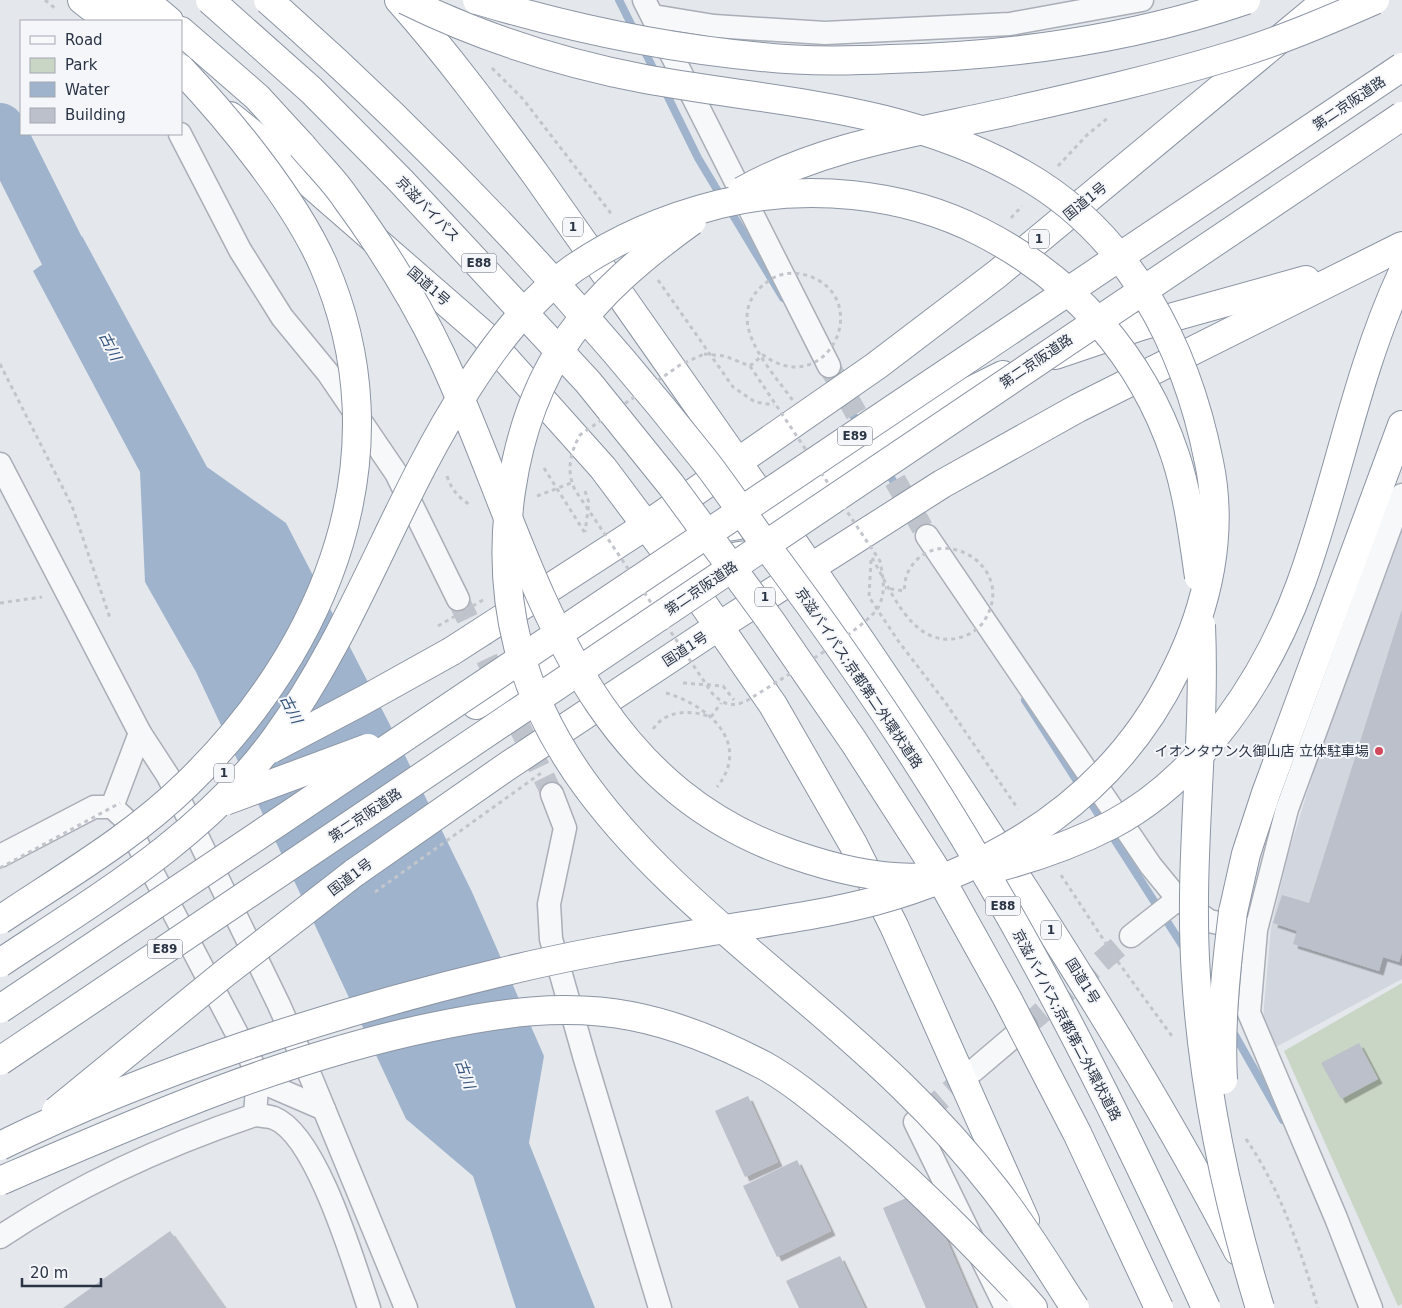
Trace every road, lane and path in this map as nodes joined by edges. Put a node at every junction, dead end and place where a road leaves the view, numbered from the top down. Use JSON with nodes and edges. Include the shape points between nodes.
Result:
{"nodes":[{"id":1,"x":82,"y":0,"type":"edge"},
{"id":2,"x":114,"y":0,"type":"edge"},
{"id":3,"x":144,"y":0,"type":"edge"},
{"id":4,"x":210,"y":0,"type":"edge"},
{"id":5,"x":268,"y":0,"type":"edge"},
{"id":6,"x":399,"y":0,"type":"edge"},
{"id":7,"x":405,"y":0,"type":"edge"},
{"id":8,"x":477,"y":0,"type":"edge"},
{"id":9,"x":1142,"y":0,"type":"edge"},
{"id":10,"x":1246,"y":0,"type":"edge"},
{"id":11,"x":1325,"y":0,"type":"edge"},
{"id":12,"x":1375,"y":0,"type":"edge"},
{"id":13,"x":648,"y":8,"type":"edge"},
{"id":14,"x":108,"y":20,"type":"edge"},
{"id":15,"x":124,"y":20,"type":"edge"},
{"id":16,"x":136,"y":20,"type":"edge"},
{"id":17,"x":169,"y":20,"type":"edge"},
{"id":18,"x":182,"y":32,"type":"edge"},
{"id":19,"x":488,"y":64,"type":"dead end"},
{"id":20,"x":1402,"y":67,"type":"edge"},
{"id":21,"x":182,"y":69,"type":"edge"},
{"id":22,"x":182,"y":79,"type":"edge"},
{"id":23,"x":1402,"y":116,"type":"edge"},
{"id":24,"x":181,"y":135,"type":"edge"},
{"id":25,"x":618,"y":223,"type":"dead end"},
{"id":26,"x":1398,"y":257,"type":"edge"},
{"id":27,"x":656,"y":278,"type":"dead end"},
{"id":28,"x":0,"y":364,"type":"edge"},
{"id":29,"x":750,"y":366,"type":"dead end"},
{"id":30,"x":828,"y":366,"type":"tunnel mouth"},
{"id":31,"x":788,"y":404,"type":"dead end"},
{"id":32,"x":782,"y":406,"type":"dead end"},
{"id":33,"x":1402,"y":425,"type":"edge"},
{"id":34,"x":738,"y":461,"type":"junction"},
{"id":35,"x":0,"y":464,"type":"edge"},
{"id":36,"x":1402,"y":495,"type":"edge"},
{"id":37,"x":765,"y":522,"type":"junction"},
{"id":38,"x":647,"y":525,"type":"junction"},
{"id":39,"x":927,"y":536,"type":"tunnel mouth"},
{"id":40,"x":810,"y":567,"type":"junction"},
{"id":41,"x":684,"y":576,"type":"junction"},
{"id":42,"x":884,"y":588,"type":"dead end"},
{"id":43,"x":67,"y":594,"type":"junction"},
{"id":44,"x":458,"y":599,"type":"tunnel mouth"},
{"id":45,"x":0,"y":603,"type":"edge"},
{"id":46,"x":719,"y":626,"type":"junction"},
{"id":47,"x":113,"y":627,"type":"dead end"},
{"id":48,"x":680,"y":683,"type":"dead end"},
{"id":49,"x":672,"y":688,"type":"dead end"},
{"id":50,"x":721,"y":703,"type":"dead end"},
{"id":51,"x":738,"y":706,"type":"dead end"},
{"id":52,"x":652,"y":731,"type":"dead end"},
{"id":53,"x":140,"y":733,"type":"junction"},
{"id":54,"x":549,"y":767,"type":"dead end"},
{"id":55,"x":711,"y":790,"type":"dead end"},
{"id":56,"x":552,"y":794,"type":"tunnel mouth"},
{"id":57,"x":112,"y":807,"type":"junction"},
{"id":58,"x":1021,"y":814,"type":"dead end"},
{"id":59,"x":0,"y":856,"type":"edge"},
{"id":60,"x":1058,"y":871,"type":"dead end"},
{"id":61,"x":372,"y":894,"type":"dead end"},
{"id":62,"x":1178,"y":899,"type":"junction"},
{"id":63,"x":3,"y":906,"type":"edge"},
{"id":64,"x":1256,"y":930,"type":"junction"},
{"id":65,"x":1131,"y":936,"type":"tunnel mouth"},
{"id":66,"x":0,"y":963,"type":"edge"},
{"id":67,"x":0,"y":1008,"type":"edge"},
{"id":68,"x":1026,"y":1026,"type":"tunnel mouth"},
{"id":69,"x":1175,"y":1040,"type":"dead end"},
{"id":70,"x":0,"y":1061,"type":"edge"},
{"id":71,"x":973,"y":1070,"type":"tunnel mouth"},
{"id":72,"x":259,"y":1081,"type":"junction"},
{"id":73,"x":324,"y":1109,"type":"junction"},
{"id":74,"x":925,"y":1113,"type":"tunnel mouth"},
{"id":75,"x":255,"y":1115,"type":"junction"},
{"id":76,"x":1244,"y":1136,"type":"dead end"},
{"id":77,"x":0,"y":1146,"type":"edge"},
{"id":78,"x":0,"y":1155,"type":"edge"},
{"id":79,"x":0,"y":1181,"type":"edge"},
{"id":80,"x":0,"y":1237,"type":"edge"},
{"id":81,"x":369,"y":1308,"type":"edge"},
{"id":82,"x":406,"y":1308,"type":"edge"},
{"id":83,"x":660,"y":1308,"type":"edge"},
{"id":84,"x":1006,"y":1308,"type":"edge"},
{"id":85,"x":1033,"y":1308,"type":"edge"},
{"id":86,"x":1064,"y":1308,"type":"edge"},
{"id":87,"x":1075,"y":1308,"type":"edge"},
{"id":88,"x":1159,"y":1308,"type":"edge"},
{"id":89,"x":1206,"y":1308,"type":"edge"},
{"id":90,"x":1261,"y":1308,"type":"edge"},
{"id":91,"x":1267,"y":1308,"type":"edge"},
{"id":92,"x":1318,"y":1308,"type":"edge"},
{"id":93,"x":1371,"y":1308,"type":"edge"}],
"edges":[{"from":1,"to":14,"type":"highway"},
{"from":2,"to":15,"type":"street"},
{"from":2,"to":16,"type":"highway"},
{"from":3,"to":17,"type":"highway"},
{"from":4,"to":88,"type":"highway","name":"京滋バイパス","number":"E88","bridge":true,"via":[[311,90],[504,289],[588,382],[721,552],[854,742],[933,865],[1077,1133]]},
{"from":5,"to":37,"type":"highway","number":"E88","bridge":true,"via":[[424,145],[528,253],[707,464]]},
{"from":6,"to":34,"type":"highway","name":"国道1号","number":"1","via":[[480,98]]},
{"from":7,"to":77,"type":"highway","bridge":true,"via":[[518,48],[584,67],[841,109],[907,125],[972,148],[1024,174],[1063,200],[1101,236],[1134,276],[1166,328],[1184,371],[1200,415],[1212,474],[1214,530],[1209,585],[1187,647],[1156,707],[1104,775],[1067,808],[1019,841],[970,868],[920,888],[868,903],[626,945],[502,972],[408,997],[226,1053],[131,1089]]},
{"from":8,"to":10,"type":"highway","bridge":true,"via":[[535,18],[685,48],[763,58],[842,61],[1005,53],[1156,26]]},
{"from":9,"to":13,"type":"street","via":[[1010,24],[825,33],[714,26]]},
{"from":11,"to":34,"type":"highway","name":"国道1号","number":"1","via":[[996,274],[876,366]]},
{"from":12,"to":87,"type":"highway","bridge":true,"via":[[1228,57],[1078,97],[863,145],[758,182],[700,215],[649,252],[588,310],[563,342],[542,382],[526,421],[516,459],[506,540],[508,580],[519,652],[546,721],[585,787],[653,864],[850,1037],[951,1136],[995,1189]]},
{"from":13,"to":30,"type":"street"},
{"from":18,"to":26,"type":"highway","bridge":true,"via":[[257,97],[302,146],[345,196],[382,252],[441,355],[546,612],[572,662],[635,750],[672,786],[716,819],[765,844],[864,874],[918,878],[971,874],[1068,845],[1113,824],[1157,793],[1222,729],[1278,636],[1301,582],[1387,305]]},
{"from":19,"to":25,"type":"path","via":[[523,99]]},
{"from":20,"to":67,"type":"highway","name":"第二京阪道路","number":"E89","bridge":true},
{"from":21,"to":63,"type":"highway","bridge":true,"via":[[251,152],[292,210],[322,263],[344,320],[356,374],[357,429],[354,477],[341,538],[321,594],[296,646],[266,695],[227,742],[139,826]]},
{"from":22,"to":38,"type":"highway","name":"国道1号","bridge":true,"via":[[260,140],[484,335],[603,468]]},
{"from":23,"to":70,"type":"highway","name":"第二京阪道路","number":"E89","bridge":true},
{"from":24,"to":44,"type":"street","via":[[240,250],[282,317],[328,373],[396,473]]},
{"from":26,"to":37,"type":"highway","via":[[1141,326],[987,382],[920,416]]},
{"from":26,"to":40,"type":"highway","name":"国道1号","number":"1","via":[[1078,408],[942,484]]},
{"from":27,"to":32,"type":"path","via":[[733,387],[755,402]]},
{"from":28,"to":47,"type":"path","via":[[72,506]]},
{"from":29,"to":31,"type":"path","bridge":true,"via":[[757,360],[764,355],[776,364],[792,368],[807,366],[832,349],[839,335],[841,320],[835,298],[819,281],[790,273],[774,277],[761,286],[747,314],[753,344],[758,352],[763,359],[794,402]]},
{"from":33,"to":90,"type":"highway","bridge":true,"via":[[1266,793],[1246,854],[1233,912],[1221,1044],[1225,1113]]},
{"from":34,"to":37,"type":"highway","name":"国道1号","number":"1"},
{"from":34,"to":38,"type":"highway","name":"国道1号","number":"1"},
{"from":35,"to":43,"type":"street"},
{"from":36,"to":64,"type":"street","via":[[1287,809]]},
{"from":37,"to":38,"type":"highway","via":[[698,531]]},
{"from":37,"to":40,"type":"highway","name":"国道1号","number":"1"},
{"from":37,"to":89,"type":"highway","name":"京滋バイパス;京都第二外環状道路","number":"E88","bridge":true,"via":[[805,597],[892,722],[964,837],[1039,969],[1116,1117]]},
{"from":38,"to":41,"type":"highway","name":"国道1号"},
{"from":38,"to":63,"type":"highway","name":"国道1号","number":"1","bridge":true,"via":[[452,651],[113,834]]},
{"from":39,"to":62,"type":"street","via":[[1151,866]]},
{"from":40,"to":41,"type":"highway","via":[[782,557],[756,555],[721,559]]},
{"from":40,"to":46,"type":"highway","name":"国道1号","number":"1"},
{"from":40,"to":91,"type":"highway","name":"国道1号","number":"1","via":[[961,790],[1135,1065],[1206,1189]]},
{"from":41,"to":46,"type":"highway","name":"国道1号"},
{"from":41,"to":63,"type":"highway","bridge":true,"via":[[541,672],[476,705],[144,835]]},
{"from":42,"to":58,"type":"path","bridge":true,"via":[[894,589],[904,590],[907,573],[916,561],[929,552],[944,548],[973,556],[984,567],[991,580],[990,610],[972,632],[959,638],[944,640],[917,628],[908,617],[892,592],[887,583],[872,558],[869,597]]},
{"from":43,"to":45,"type":"path"},
{"from":43,"to":53,"type":"street"},
{"from":46,"to":78,"type":"highway","name":"国道1号","number":"1","bridge":true,"via":[[354,873]]},
{"from":46,"to":86,"type":"highway","name":"国道1号","via":[[773,705],[853,844],[926,996]]},
{"from":48,"to":51,"type":"path","via":[[723,686]]},
{"from":49,"to":55,"type":"path","bridge":true,"via":[[663,692],[678,696],[693,706],[720,726],[728,738],[730,764],[725,776]]},
{"from":50,"to":52,"type":"path","bridge":true,"via":[[711,717],[697,712],[682,712],[668,716]]},
{"from":53,"to":57,"type":"street"},
{"from":53,"to":73,"type":"street","via":[[168,776],[279,1005]]},
{"from":54,"to":61,"type":"path","bridge":true},
{"from":56,"to":83,"type":"street","via":[[565,828],[550,904],[551,939]]},
{"from":57,"to":59,"type":"street","via":[[94,807]]},
{"from":57,"to":72,"type":"street","via":[[124,818]]},
{"from":60,"to":69,"type":"path","via":[[1134,986]]},
{"from":62,"to":64,"type":"street","via":[[1209,921]]},
{"from":62,"to":65,"type":"street"},
{"from":64,"to":93,"type":"street","via":[[1249,1013]]},
{"from":66,"to":90,"type":"highway","bridge":true,"via":[[164,849],[217,805],[246,775],[274,741],[325,663],[426,457],[454,408],[508,330],[540,296],[572,269],[646,228],[738,200],[785,193],[834,194],[928,210],[969,225],[1008,245],[1047,272],[1084,305],[1109,332],[1134,367],[1156,405],[1175,456],[1193,532],[1199,577],[1202,642],[1196,975],[1204,1062],[1219,1150],[1240,1241]]},
{"from":68,"to":71,"type":"street"},
{"from":72,"to":73,"type":"street"},
{"from":72,"to":75,"type":"street"},
{"from":73,"to":82,"type":"street"},
{"from":74,"to":84,"type":"street","via":[[915,1122]]},
{"from":75,"to":80,"type":"street","via":[[205,1132],[118,1170]]},
{"from":75,"to":81,"type":"street","via":[[275,1118],[298,1139],[311,1158],[332,1203]]},
{"from":76,"to":92,"type":"path","via":[[1282,1204]]},
{"from":79,"to":85,"type":"highway","bridge":true,"via":[[229,1086],[397,1034],[532,1010],[631,1016],[677,1027],[720,1044],[768,1068],[810,1096],[906,1178]]}]}
